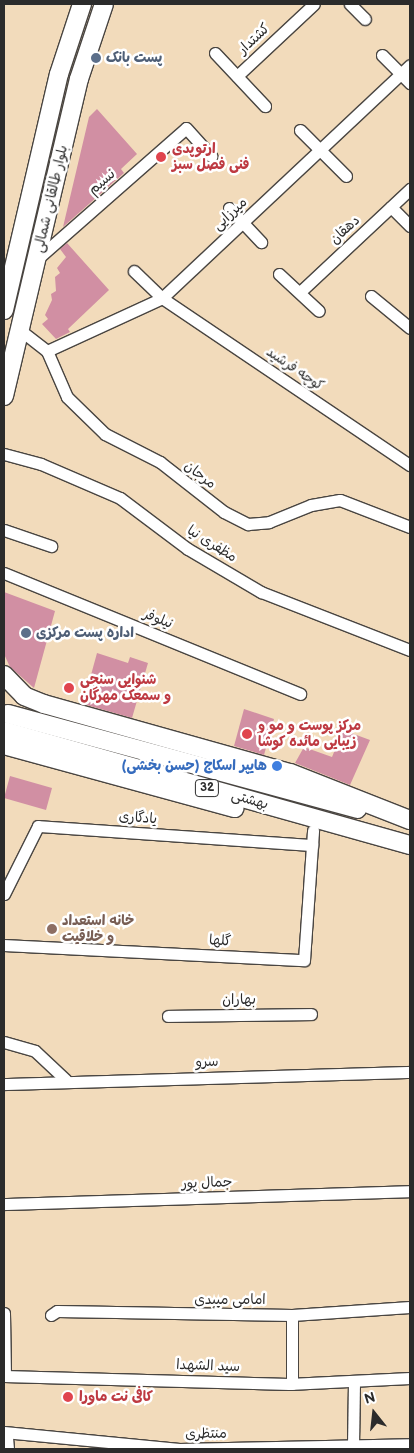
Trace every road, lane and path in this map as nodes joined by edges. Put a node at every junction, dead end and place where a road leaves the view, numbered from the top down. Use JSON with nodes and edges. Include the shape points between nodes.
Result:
{"nodes":[{"id":1,"x":82,"y":4,"type":"edge"},
{"id":2,"x":98,"y":4,"type":"edge"},
{"id":3,"x":314,"y":4,"type":"edge"},
{"id":4,"x":350,"y":4,"type":"edge"},
{"id":5,"x":365,"y":19,"type":"dead end"},
{"id":6,"x":215,"y":53,"type":"dead end"},
{"id":7,"x":382,"y":54,"type":"dead end"},
{"id":8,"x":64,"y":55,"type":"junction"},
{"id":9,"x":84,"y":62,"type":"junction"},
{"id":10,"x":410,"y":65,"type":"edge"},
{"id":11,"x":401,"y":74,"type":"junction"},
{"id":12,"x":237,"y":76,"type":"junction"},
{"id":13,"x":410,"y":83,"type":"edge"},
{"id":14,"x":265,"y":106,"type":"dead end"},
{"id":15,"x":300,"y":130,"type":"dead end"},
{"id":16,"x":321,"y":149,"type":"junction"},
{"id":17,"x":211,"y":156,"type":"dead end"},
{"id":18,"x":346,"y":176,"type":"dead end"},
{"id":19,"x":410,"y":189,"type":"edge"},
{"id":20,"x":391,"y":207,"type":"junction"},
{"id":21,"x":229,"y":208,"type":"dead end"},
{"id":22,"x":243,"y":222,"type":"junction"},
{"id":23,"x":410,"y":226,"type":"edge"},
{"id":24,"x":261,"y":242,"type":"dead end"},
{"id":25,"x":37,"y":259,"type":"junction"},
{"id":26,"x":134,"y":271,"type":"dead end"},
{"id":27,"x":279,"y":274,"type":"dead end"},
{"id":28,"x":300,"y":292,"type":"junction"},
{"id":29,"x":371,"y":296,"type":"dead end"},
{"id":30,"x":162,"y":298,"type":"junction"},
{"id":31,"x":4,"y":310,"type":"edge"},
{"id":32,"x":320,"y":310,"type":"dead end"},
{"id":33,"x":410,"y":328,"type":"edge"},
{"id":34,"x":20,"y":330,"type":"junction"},
{"id":35,"x":47,"y":351,"type":"junction"},
{"id":36,"x":4,"y":396,"type":"edge"},
{"id":37,"x":4,"y":454,"type":"edge"},
{"id":38,"x":410,"y":466,"type":"edge"},
{"id":39,"x":410,"y":526,"type":"edge"},
{"id":40,"x":4,"y":530,"type":"edge"},
{"id":41,"x":51,"y":546,"type":"dead end"},
{"id":42,"x":4,"y":573,"type":"edge"},
{"id":43,"x":410,"y":650,"type":"edge"},
{"id":44,"x":4,"y":675,"type":"edge"},
{"id":45,"x":300,"y":694,"type":"dead end"},
{"id":46,"x":6,"y":722,"type":"edge"},
{"id":47,"x":4,"y":745,"type":"edge"},
{"id":48,"x":410,"y":820,"type":"edge"},
{"id":49,"x":410,"y":824,"type":"edge"},
{"id":50,"x":313,"y":838,"type":"junction"},
{"id":51,"x":410,"y":846,"type":"edge"},
{"id":52,"x":4,"y":894,"type":"edge"},
{"id":53,"x":4,"y":945,"type":"edge"},
{"id":54,"x":311,"y":1014,"type":"dead end"},
{"id":55,"x":168,"y":1016,"type":"dead end"},
{"id":56,"x":4,"y":1042,"type":"edge"},
{"id":57,"x":410,"y":1072,"type":"edge"},
{"id":58,"x":66,"y":1080,"type":"junction"},
{"id":59,"x":4,"y":1084,"type":"edge"},
{"id":60,"x":410,"y":1192,"type":"edge"},
{"id":61,"x":4,"y":1204,"type":"edge"},
{"id":62,"x":410,"y":1307,"type":"edge"},
{"id":63,"x":4,"y":1313,"type":"edge"},
{"id":64,"x":51,"y":1315,"type":"dead end"},
{"id":65,"x":292,"y":1315,"type":"junction"},
{"id":66,"x":4,"y":1376,"type":"edge"},
{"id":67,"x":410,"y":1378,"type":"edge"},
{"id":68,"x":354,"y":1381,"type":"junction"},
{"id":69,"x":292,"y":1384,"type":"junction"},
{"id":70,"x":4,"y":1432,"type":"edge"},
{"id":71,"x":4,"y":1438,"type":"edge"},
{"id":72,"x":410,"y":1444,"type":"edge"},
{"id":73,"x":353,"y":1446,"type":"junction"},
{"id":74,"x":5,"y":1449,"type":"edge"}],
"edges":[{"from":1,"to":8,"type":"main road","name":"بلوار طالقانی شمالی"},
{"from":2,"to":9,"type":"main road","name":"بلوار طالقانی شمالی"},
{"from":3,"to":12,"type":"street","name":"کشتدار"},
{"from":4,"to":5,"type":"street"},
{"from":6,"to":12,"type":"street"},
{"from":7,"to":11,"type":"street"},
{"from":8,"to":9,"type":"main road","via":[[68,49],[78,46]]},
{"from":8,"to":31,"type":"main road","name":"بلوار طالقانی شمالی"},
{"from":9,"to":25,"type":"main road","name":"بلوار طالقانی شمالی"},
{"from":10,"to":11,"type":"street","name":"میرزایی"},
{"from":11,"to":13,"type":"street"},
{"from":11,"to":16,"type":"street","name":"میرزایی"},
{"from":12,"to":14,"type":"street"},
{"from":15,"to":16,"type":"street"},
{"from":16,"to":18,"type":"street"},
{"from":16,"to":22,"type":"street","name":"میرزایی"},
{"from":17,"to":25,"type":"street","name":"نسیم","via":[[186,128]]},
{"from":19,"to":20,"type":"street","name":"دهقان"},
{"from":20,"to":23,"type":"street"},
{"from":20,"to":28,"type":"street","name":"دهقان"},
{"from":21,"to":22,"type":"street"},
{"from":22,"to":24,"type":"street"},
{"from":22,"to":30,"type":"street","name":"میرزایی"},
{"from":25,"to":34,"type":"main road","name":"بلوار طالقانی شمالی"},
{"from":26,"to":30,"type":"street","name":"كوچه فرشيد"},
{"from":27,"to":28,"type":"street"},
{"from":28,"to":32,"type":"street"},
{"from":29,"to":33,"type":"street"},
{"from":30,"to":35,"type":"street","name":"میرزایی"},
{"from":30,"to":38,"type":"street","name":"كوچه فرشيد"},
{"from":34,"to":35,"type":"street","name":"مرجان"},
{"from":34,"to":36,"type":"main road","name":"بلوار طالقانی شمالی"},
{"from":35,"to":39,"type":"street","name":"مرجان","via":[[67,397],[105,434],[160,462],[224,512],[248,524],[269,522],[311,505],[340,500]]},
{"from":37,"to":43,"type":"street","name":"مظفری نیا","via":[[41,464],[120,498],[188,549],[261,592]]},
{"from":40,"to":41,"type":"street"},
{"from":42,"to":45,"type":"street","name":"نیلوفر"},
{"from":44,"to":48,"type":"main road","via":[[24,696],[44,704],[290,773]]},
{"from":46,"to":49,"type":"main road","name":"بهشتى","number":"32"},
{"from":46,"to":51,"type":"main road","name":"بهشتى","number":"32"},
{"from":47,"to":50,"type":"main road"},
{"from":50,"to":51,"type":"main road"},
{"from":50,"to":52,"type":"street","name":"یادگاری","via":[[38,826]]},
{"from":50,"to":53,"type":"street","name":"گلها","via":[[304,960]]},
{"from":54,"to":55,"type":"street","name":"بهاران"},
{"from":56,"to":58,"type":"street","via":[[35,1051]]},
{"from":57,"to":58,"type":"street","name":"سرو"},
{"from":58,"to":59,"type":"street","name":"سرو"},
{"from":60,"to":61,"type":"street","name":"جمال پور"},
{"from":62,"to":65,"type":"street","name":"امامی میبدی"},
{"from":63,"to":66,"type":"street"},
{"from":64,"to":65,"type":"street","name":"امامی میبدی","via":[[57,1311]]},
{"from":65,"to":69,"type":"street"},
{"from":66,"to":69,"type":"street","name":"سید الشهدا"},
{"from":67,"to":68,"type":"street","name":"سید الشهدا"},
{"from":68,"to":69,"type":"street","name":"سید الشهدا"},
{"from":68,"to":73,"type":"street"},
{"from":70,"to":73,"type":"street","name":"منتظری","via":[[180,1449]]},
{"from":71,"to":74,"type":"main road"},
{"from":72,"to":73,"type":"street","name":"منتظری"}]}
